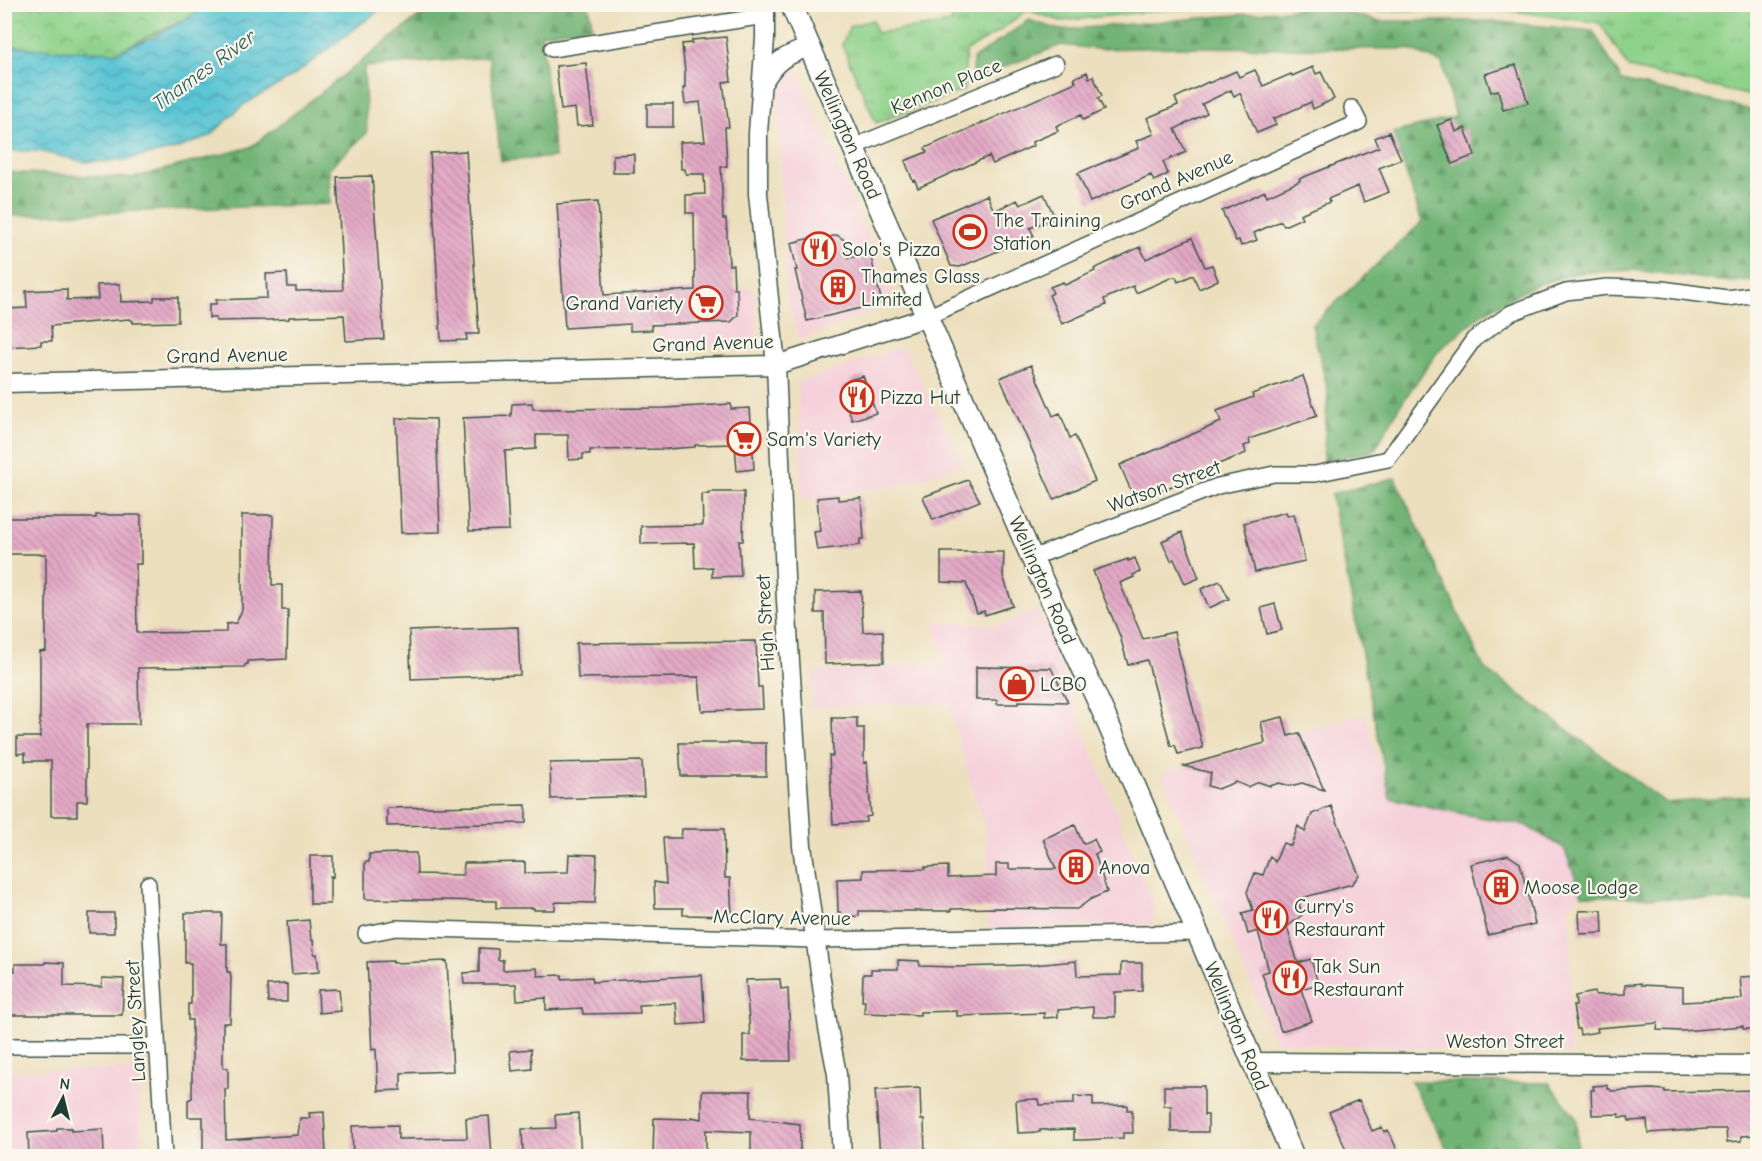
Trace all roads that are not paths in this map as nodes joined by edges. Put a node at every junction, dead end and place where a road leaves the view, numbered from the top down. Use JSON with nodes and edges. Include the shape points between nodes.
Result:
{"nodes":[{"id":1,"x":791,"y":4,"type":"edge"},
{"id":2,"x":765,"y":10,"type":"edge"},
{"id":3,"x":809,"y":47,"type":"junction"},
{"id":4,"x":552,"y":49,"type":"dead end"},
{"id":5,"x":1056,"y":64,"type":"dead end"},
{"id":6,"x":761,"y":85,"type":"junction"},
{"id":7,"x":1352,"y":108,"type":"dead end"},
{"id":8,"x":853,"y":147,"type":"junction"},
{"id":9,"x":1758,"y":294,"type":"edge"},
{"id":10,"x":927,"y":317,"type":"junction"},
{"id":11,"x":776,"y":365,"type":"junction"},
{"id":12,"x":4,"y":383,"type":"edge"},
{"id":13,"x":1032,"y":558,"type":"junction"},
{"id":14,"x":148,"y":884,"type":"dead end"},
{"id":15,"x":1197,"y":933,"type":"junction"},
{"id":16,"x":366,"y":934,"type":"dead end"},
{"id":17,"x":814,"y":940,"type":"junction"},
{"id":18,"x":4,"y":1046,"type":"edge"},
{"id":19,"x":157,"y":1046,"type":"junction"},
{"id":20,"x":1252,"y":1062,"type":"junction"},
{"id":21,"x":1758,"y":1065,"type":"edge"},
{"id":22,"x":164,"y":1156,"type":"edge"},
{"id":23,"x":842,"y":1156,"type":"edge"},
{"id":24,"x":1293,"y":1156,"type":"edge"}],
"edges":[{"from":1,"to":3,"type":"main road","name":"Wellington Road"},
{"from":2,"to":4,"type":"street"},
{"from":2,"to":6,"type":"street","name":"High Street"},
{"from":3,"to":6,"type":"street","via":[[774,64]]},
{"from":3,"to":8,"type":"main road","name":"Wellington Road"},
{"from":5,"to":8,"type":"street","name":"Kennon Place"},
{"from":6,"to":11,"type":"street","name":"High Street","via":[[758,194]]},
{"from":7,"to":10,"type":"street","name":"Grand Avenue","via":[[1359,122]]},
{"from":8,"to":10,"type":"main road","name":"Wellington Road"},
{"from":9,"to":13,"type":"street","name":"Watson Street","via":[[1727,298],[1662,289],[1607,287],[1566,292],[1511,313],[1474,339],[1388,459],[1316,474],[1274,474],[1218,486]]},
{"from":10,"to":11,"type":"street","name":"Grand Avenue"},
{"from":10,"to":13,"type":"main road","name":"Wellington Road"},
{"from":11,"to":12,"type":"street","name":"Grand Avenue"},
{"from":11,"to":17,"type":"street","name":"High Street","via":[[798,798]]},
{"from":13,"to":15,"type":"main road","name":"Wellington Road","via":[[1104,714]]},
{"from":14,"to":19,"type":"street","name":"Langley Street"},
{"from":15,"to":17,"type":"street","name":"McClary Avenue"},
{"from":15,"to":20,"type":"main road","name":"Wellington Road"},
{"from":16,"to":17,"type":"street","name":"McClary Avenue","via":[[396,928]]},
{"from":17,"to":23,"type":"street","name":"High Street","via":[[837,1074]]},
{"from":18,"to":19,"type":"street"},
{"from":19,"to":22,"type":"street","name":"Langley Street"},
{"from":20,"to":21,"type":"street","name":"Weston Street"},
{"from":20,"to":24,"type":"main road","name":"Wellington Road"}]}
